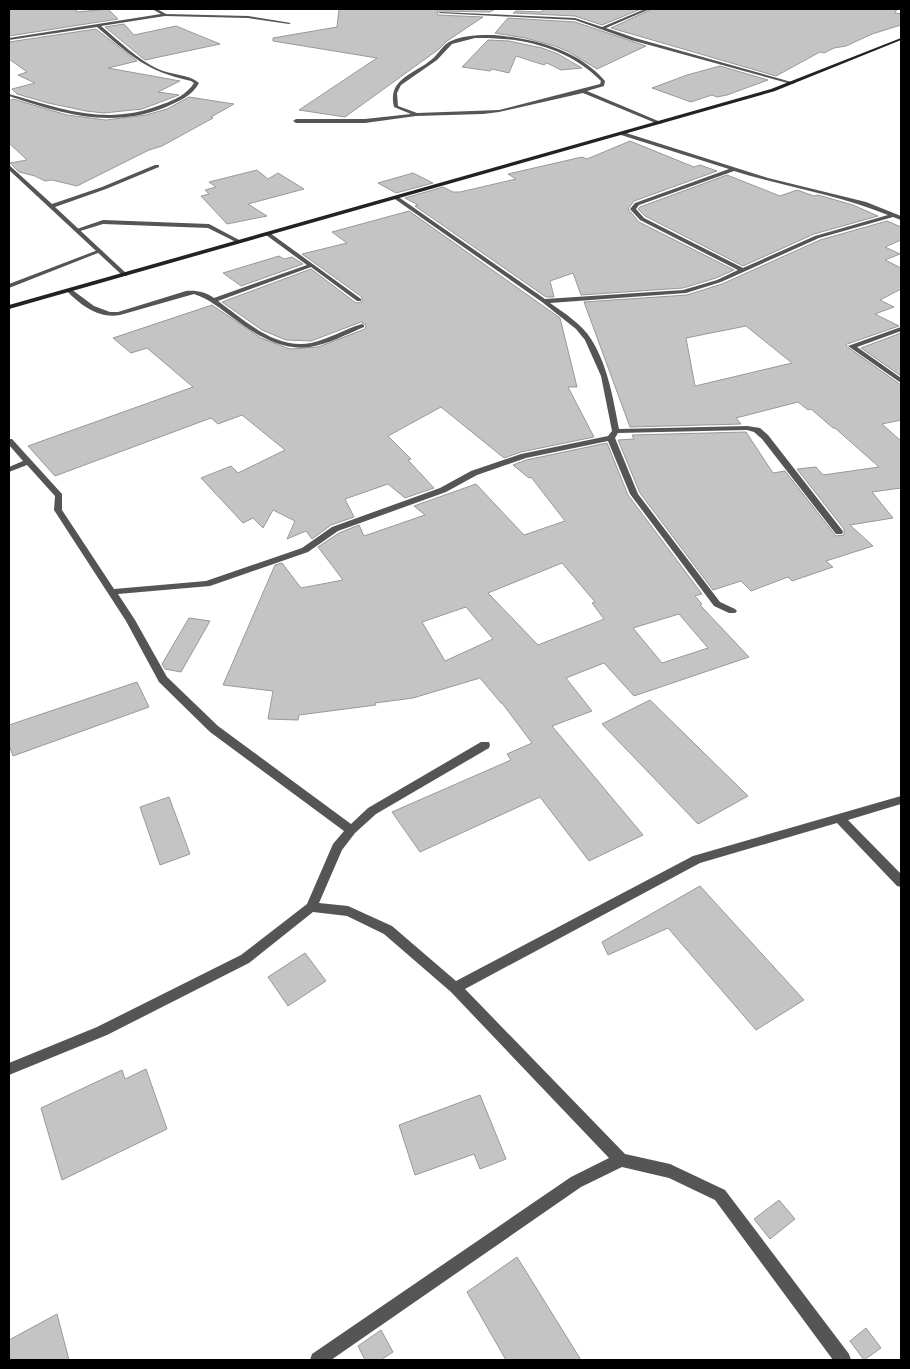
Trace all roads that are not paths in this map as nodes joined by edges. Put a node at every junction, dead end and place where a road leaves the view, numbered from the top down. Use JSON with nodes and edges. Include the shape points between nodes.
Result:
{"nodes":[{"id":1,"x":154,"y":9,"type":"edge"},
{"id":2,"x":648,"y":9,"type":"edge"},
{"id":3,"x":440,"y":13,"type":"dead end"},
{"id":4,"x":165,"y":15,"type":"junction"},
{"id":5,"x":289,"y":22,"type":"dead end"},
{"id":6,"x":97,"y":26,"type":"junction"},
{"id":7,"x":603,"y":28,"type":"junction"},
{"id":8,"x":9,"y":39,"type":"edge"},
{"id":9,"x":901,"y":39,"type":"edge"},
{"id":10,"x":793,"y":83,"type":"junction"},
{"id":11,"x":583,"y":91,"type":"junction"},
{"id":12,"x":9,"y":95,"type":"edge"},
{"id":13,"x":416,"y":115,"type":"junction"},
{"id":14,"x":296,"y":121,"type":"dead end"},
{"id":15,"x":660,"y":123,"type":"junction"},
{"id":16,"x":623,"y":134,"type":"junction"},
{"id":17,"x":157,"y":166,"type":"dead end"},
{"id":18,"x":9,"y":167,"type":"edge"},
{"id":19,"x":734,"y":169,"type":"junction"},
{"id":20,"x":395,"y":197,"type":"junction"},
{"id":21,"x":51,"y":206,"type":"junction"},
{"id":22,"x":894,"y":215,"type":"junction"},
{"id":23,"x":901,"y":218,"type":"edge"},
{"id":24,"x":77,"y":230,"type":"junction"},
{"id":25,"x":268,"y":234,"type":"junction"},
{"id":26,"x":240,"y":242,"type":"junction"},
{"id":27,"x":100,"y":251,"type":"junction"},
{"id":28,"x":312,"y":265,"type":"junction"},
{"id":29,"x":742,"y":270,"type":"junction"},
{"id":30,"x":125,"y":275,"type":"junction"},
{"id":31,"x":9,"y":286,"type":"edge"},
{"id":32,"x":69,"y":290,"type":"junction"},
{"id":33,"x":214,"y":300,"type":"junction"},
{"id":34,"x":359,"y":300,"type":"dead end"},
{"id":35,"x":544,"y":301,"type":"junction"},
{"id":36,"x":9,"y":307,"type":"edge"},
{"id":37,"x":362,"y":326,"type":"dead end"},
{"id":38,"x":901,"y":329,"type":"edge"},
{"id":39,"x":901,"y":381,"type":"edge"},
{"id":40,"x":614,"y":434,"type":"junction"},
{"id":41,"x":9,"y":441,"type":"edge"},
{"id":42,"x":27,"y":462,"type":"junction"},
{"id":43,"x":9,"y":470,"type":"edge"},
{"id":44,"x":839,"y":532,"type":"dead end"},
{"id":45,"x":111,"y":592,"type":"junction"},
{"id":46,"x":732,"y":611,"type":"dead end"},
{"id":47,"x":485,"y":745,"type":"dead end"},
{"id":48,"x":901,"y":800,"type":"edge"},
{"id":49,"x":839,"y":818,"type":"junction"},
{"id":50,"x":351,"y":830,"type":"junction"},
{"id":51,"x":901,"y":882,"type":"edge"},
{"id":52,"x":311,"y":908,"type":"junction"},
{"id":53,"x":455,"y":988,"type":"junction"},
{"id":54,"x":9,"y":1069,"type":"edge"},
{"id":55,"x":621,"y":1160,"type":"junction"},
{"id":56,"x":318,"y":1360,"type":"edge"},
{"id":57,"x":843,"y":1360,"type":"edge"}],
"edges":[{"from":1,"to":4,"type":"street"},
{"from":2,"to":7,"type":"street"},
{"from":3,"to":7,"type":"street","via":[[575,19]]},
{"from":4,"to":5,"type":"street","via":[[248,16]]},
{"from":4,"to":6,"type":"street"},
{"from":6,"to":8,"type":"street"},
{"from":6,"to":12,"type":"street","via":[[148,64],[166,74],[193,80],[197,83],[194,89],[185,96],[132,115],[87,117]]},
{"from":7,"to":10,"type":"street"},
{"from":9,"to":10,"type":"street"},
{"from":10,"to":15,"type":"street"},
{"from":11,"to":13,"type":"street","via":[[499,112]]},
{"from":11,"to":13,"type":"street","via":[[596,88],[602,81],[575,56],[538,43],[470,38],[449,43],[434,59],[397,86],[393,96],[396,107]]},
{"from":11,"to":15,"type":"street"},
{"from":13,"to":14,"type":"street","via":[[365,121]]},
{"from":15,"to":16,"type":"street"},
{"from":16,"to":19,"type":"street"},
{"from":16,"to":20,"type":"street"},
{"from":17,"to":21,"type":"street"},
{"from":18,"to":21,"type":"street"},
{"from":19,"to":22,"type":"street","via":[[864,203]]},
{"from":19,"to":29,"type":"street","via":[[637,204],[633,209],[642,219]]},
{"from":20,"to":25,"type":"street"},
{"from":20,"to":35,"type":"street"},
{"from":21,"to":24,"type":"street"},
{"from":22,"to":23,"type":"street"},
{"from":22,"to":29,"type":"street","via":[[817,237]]},
{"from":24,"to":26,"type":"street","via":[[103,222],[209,226]]},
{"from":24,"to":27,"type":"street"},
{"from":25,"to":26,"type":"street"},
{"from":25,"to":28,"type":"street"},
{"from":26,"to":30,"type":"street"},
{"from":27,"to":30,"type":"street"},
{"from":27,"to":31,"type":"street"},
{"from":28,"to":33,"type":"street"},
{"from":28,"to":34,"type":"street"},
{"from":29,"to":35,"type":"street","via":[[684,292]]},
{"from":30,"to":32,"type":"street"},
{"from":32,"to":33,"type":"street","via":[[97,312],[107,315],[186,292],[200,293]]},
{"from":32,"to":36,"type":"street"},
{"from":33,"to":37,"type":"street","via":[[271,341],[282,344],[310,345]]},
{"from":35,"to":40,"type":"street","via":[[588,339],[605,376]]},
{"from":38,"to":39,"type":"street","via":[[852,346]]},
{"from":40,"to":44,"type":"street","via":[[756,430],[787,464]]},
{"from":40,"to":45,"type":"street","via":[[524,456],[474,473],[443,490],[335,530],[305,550],[207,584]]},
{"from":40,"to":46,"type":"street","via":[[634,494],[717,604]]},
{"from":41,"to":42,"type":"street"},
{"from":42,"to":43,"type":"street"},
{"from":42,"to":45,"type":"street","via":[[59,496],[58,510]]},
{"from":45,"to":50,"type":"street","via":[[163,679],[214,729]]},
{"from":47,"to":50,"type":"street","via":[[372,811]]},
{"from":48,"to":49,"type":"street"},
{"from":49,"to":51,"type":"street"},
{"from":49,"to":53,"type":"street","via":[[696,859]]},
{"from":50,"to":52,"type":"street","via":[[337,847]]},
{"from":52,"to":53,"type":"street","via":[[348,911],[388,930]]},
{"from":52,"to":54,"type":"street","via":[[245,959],[102,1031]]},
{"from":53,"to":55,"type":"street"},
{"from":55,"to":56,"type":"street","via":[[576,1182]]},
{"from":55,"to":57,"type":"street","via":[[670,1171],[720,1195]]}]}
